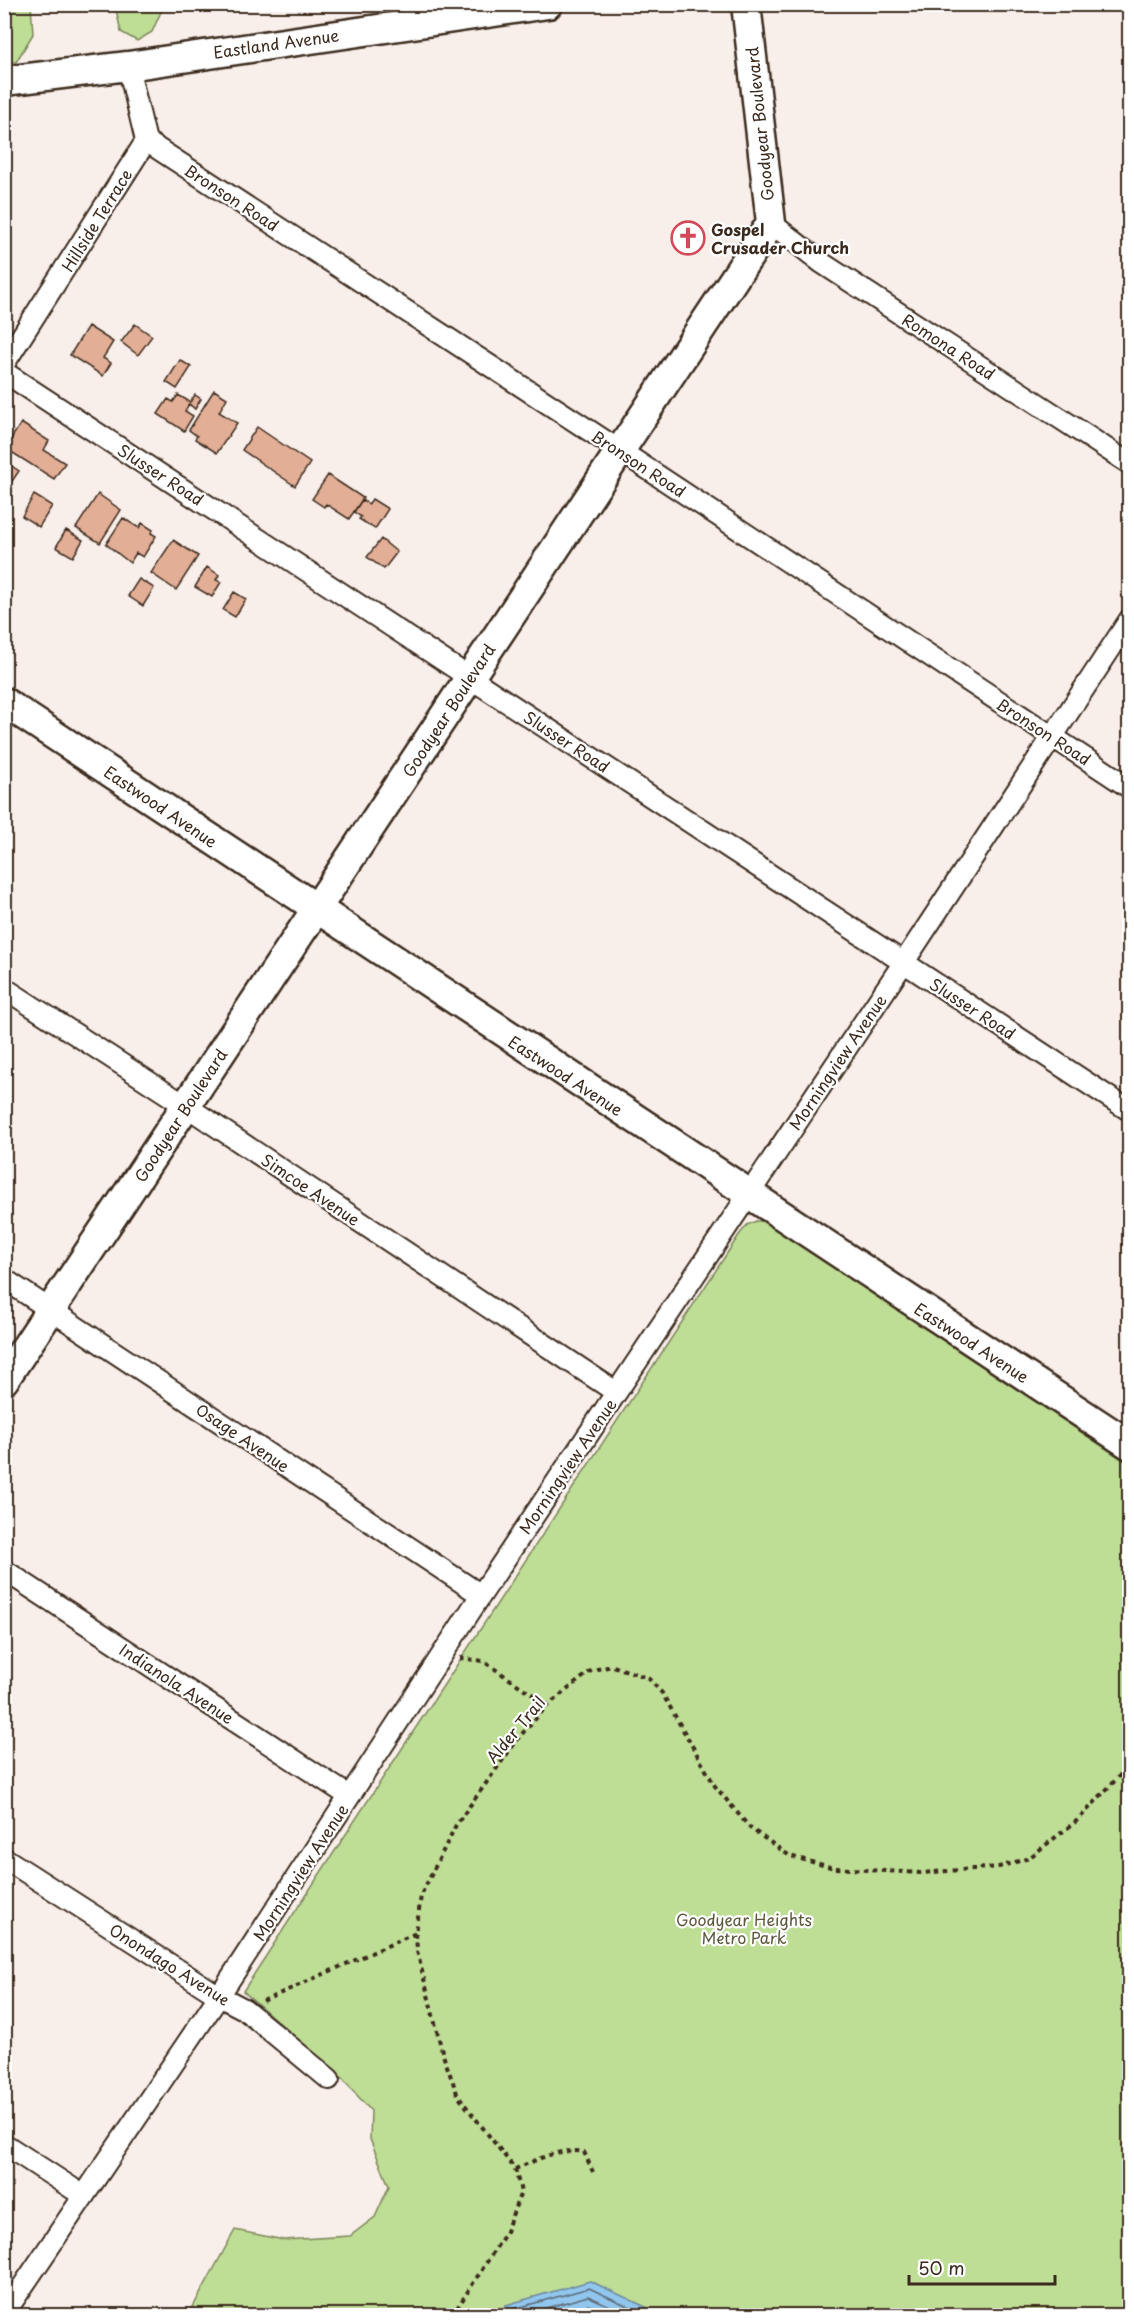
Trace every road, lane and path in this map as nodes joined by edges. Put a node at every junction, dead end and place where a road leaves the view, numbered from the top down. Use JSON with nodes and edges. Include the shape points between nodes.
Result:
{"nodes":[{"id":1,"x":548,"y":4,"type":"edge"},
{"id":2,"x":746,"y":4,"type":"edge"},
{"id":3,"x":128,"y":66,"type":"junction"},
{"id":4,"x":4,"y":81,"type":"edge"},
{"id":5,"x":146,"y":141,"type":"junction"},
{"id":6,"x":771,"y":223,"type":"junction"},
{"id":7,"x":4,"y":364,"type":"edge"},
{"id":8,"x":4,"y":372,"type":"edge"},
{"id":9,"x":619,"y":450,"type":"junction"},
{"id":10,"x":1130,"y":464,"type":"edge"},
{"id":11,"x":1130,"y":619,"type":"edge"},
{"id":12,"x":469,"y":677,"type":"junction"},
{"id":13,"x":4,"y":702,"type":"edge"},
{"id":14,"x":1052,"y":737,"type":"junction"},
{"id":15,"x":1130,"y":788,"type":"edge"},
{"id":16,"x":315,"y":909,"type":"junction"},
{"id":17,"x":904,"y":962,"type":"junction"},
{"id":18,"x":4,"y":988,"type":"edge"},
{"id":19,"x":186,"y":1106,"type":"junction"},
{"id":20,"x":1130,"y":1111,"type":"edge"},
{"id":21,"x":747,"y":1194,"type":"junction"},
{"id":22,"x":4,"y":1279,"type":"edge"},
{"id":23,"x":51,"y":1310,"type":"junction"},
{"id":24,"x":4,"y":1380,"type":"edge"},
{"id":25,"x":616,"y":1392,"type":"junction"},
{"id":26,"x":1130,"y":1445,"type":"edge"},
{"id":27,"x":4,"y":1570,"type":"edge"},
{"id":28,"x":481,"y":1595,"type":"junction"},
{"id":29,"x":442,"y":1655,"type":"junction"},
{"id":30,"x":548,"y":1705,"type":"junction"},
{"id":31,"x":1130,"y":1767,"type":"edge"},
{"id":32,"x":349,"y":1796,"type":"junction"},
{"id":33,"x":4,"y":1858,"type":"edge"},
{"id":34,"x":416,"y":1933,"type":"junction"},
{"id":35,"x":219,"y":1996,"type":"junction"},
{"id":36,"x":244,"y":2009,"type":"junction"},
{"id":37,"x":329,"y":2079,"type":"dead end"},
{"id":38,"x":4,"y":2144,"type":"edge"},
{"id":39,"x":515,"y":2169,"type":"junction"},
{"id":40,"x":593,"y":2172,"type":"dead end"},
{"id":41,"x":84,"y":2196,"type":"junction"},
{"id":42,"x":4,"y":2314,"type":"edge"},
{"id":43,"x":452,"y":2316,"type":"edge"}],
"edges":[{"from":1,"to":3,"type":"street","name":"Eastland Avenue"},
{"from":2,"to":6,"type":"street","name":"Goodyear Boulevard"},
{"from":3,"to":4,"type":"street","name":"Eastland Avenue"},
{"from":3,"to":5,"type":"street"},
{"from":5,"to":7,"type":"street","name":"Hillside Terrace"},
{"from":5,"to":9,"type":"street","name":"Bronson Road"},
{"from":6,"to":9,"type":"street","name":"Goodyear Boulevard"},
{"from":6,"to":10,"type":"street","name":"Romona Road","via":[[822,263]]},
{"from":8,"to":12,"type":"street","name":"Slusser Road"},
{"from":9,"to":12,"type":"street","name":"Goodyear Boulevard"},
{"from":9,"to":14,"type":"street","name":"Bronson Road"},
{"from":11,"to":14,"type":"street","name":"Morningview Avenue"},
{"from":12,"to":16,"type":"street","name":"Goodyear Boulevard"},
{"from":12,"to":17,"type":"street","name":"Slusser Road"},
{"from":13,"to":16,"type":"street","name":"Eastwood Avenue"},
{"from":14,"to":15,"type":"street","name":"Bronson Road"},
{"from":14,"to":17,"type":"street","name":"Morningview Avenue"},
{"from":16,"to":19,"type":"street","name":"Goodyear Boulevard"},
{"from":16,"to":21,"type":"street","name":"Eastwood Avenue"},
{"from":17,"to":20,"type":"street","name":"Slusser Road"},
{"from":17,"to":21,"type":"street","name":"Morningview Avenue"},
{"from":18,"to":19,"type":"street","name":"Simcoe Avenue"},
{"from":19,"to":23,"type":"street","name":"Goodyear Boulevard"},
{"from":19,"to":25,"type":"street","name":"Simcoe Avenue"},
{"from":21,"to":25,"type":"street","name":"Morningview Avenue"},
{"from":21,"to":26,"type":"street","name":"Eastwood Avenue"},
{"from":22,"to":23,"type":"street","name":"Osage Avenue"},
{"from":23,"to":24,"type":"street","name":"Goodyear Boulevard"},
{"from":23,"to":28,"type":"street","name":"Osage Avenue"},
{"from":25,"to":28,"type":"street","name":"Morningview Avenue"},
{"from":27,"to":32,"type":"street","name":"Indianola Avenue"},
{"from":28,"to":29,"type":"street","name":"Morningview Avenue"},
{"from":29,"to":30,"type":"path","via":[[483,1661]]},
{"from":29,"to":32,"type":"street","name":"Morningview Avenue"},
{"from":30,"to":31,"type":"path","name":"Alder Trail","via":[[592,1670],[613,1666],[648,1678],[662,1693],[715,1786],[750,1828],[790,1856],[834,1868],[921,1874],[999,1867],[1029,1858],[1079,1819]]},
{"from":30,"to":34,"type":"path","name":"Alder Trail","via":[[520,1736],[456,1825],[421,1895]]},
{"from":32,"to":35,"type":"street","name":"Morningview Avenue"},
{"from":33,"to":35,"type":"street","name":"Onondago Avenue"},
{"from":34,"to":36,"type":"path"},
{"from":34,"to":39,"type":"path","name":"Alder Trail","via":[[442,2055],[458,2096]]},
{"from":35,"to":36,"type":"street","name":"Onondago Avenue"},
{"from":35,"to":41,"type":"street","name":"Morningview Avenue"},
{"from":36,"to":37,"type":"street","name":"Onondago Avenue"},
{"from":38,"to":41,"type":"street"},
{"from":39,"to":40,"type":"path","via":[[574,2150],[584,2152]]},
{"from":39,"to":43,"type":"path","via":[[521,2192],[505,2234]]},
{"from":41,"to":42,"type":"street","name":"Morningview Avenue"}]}
